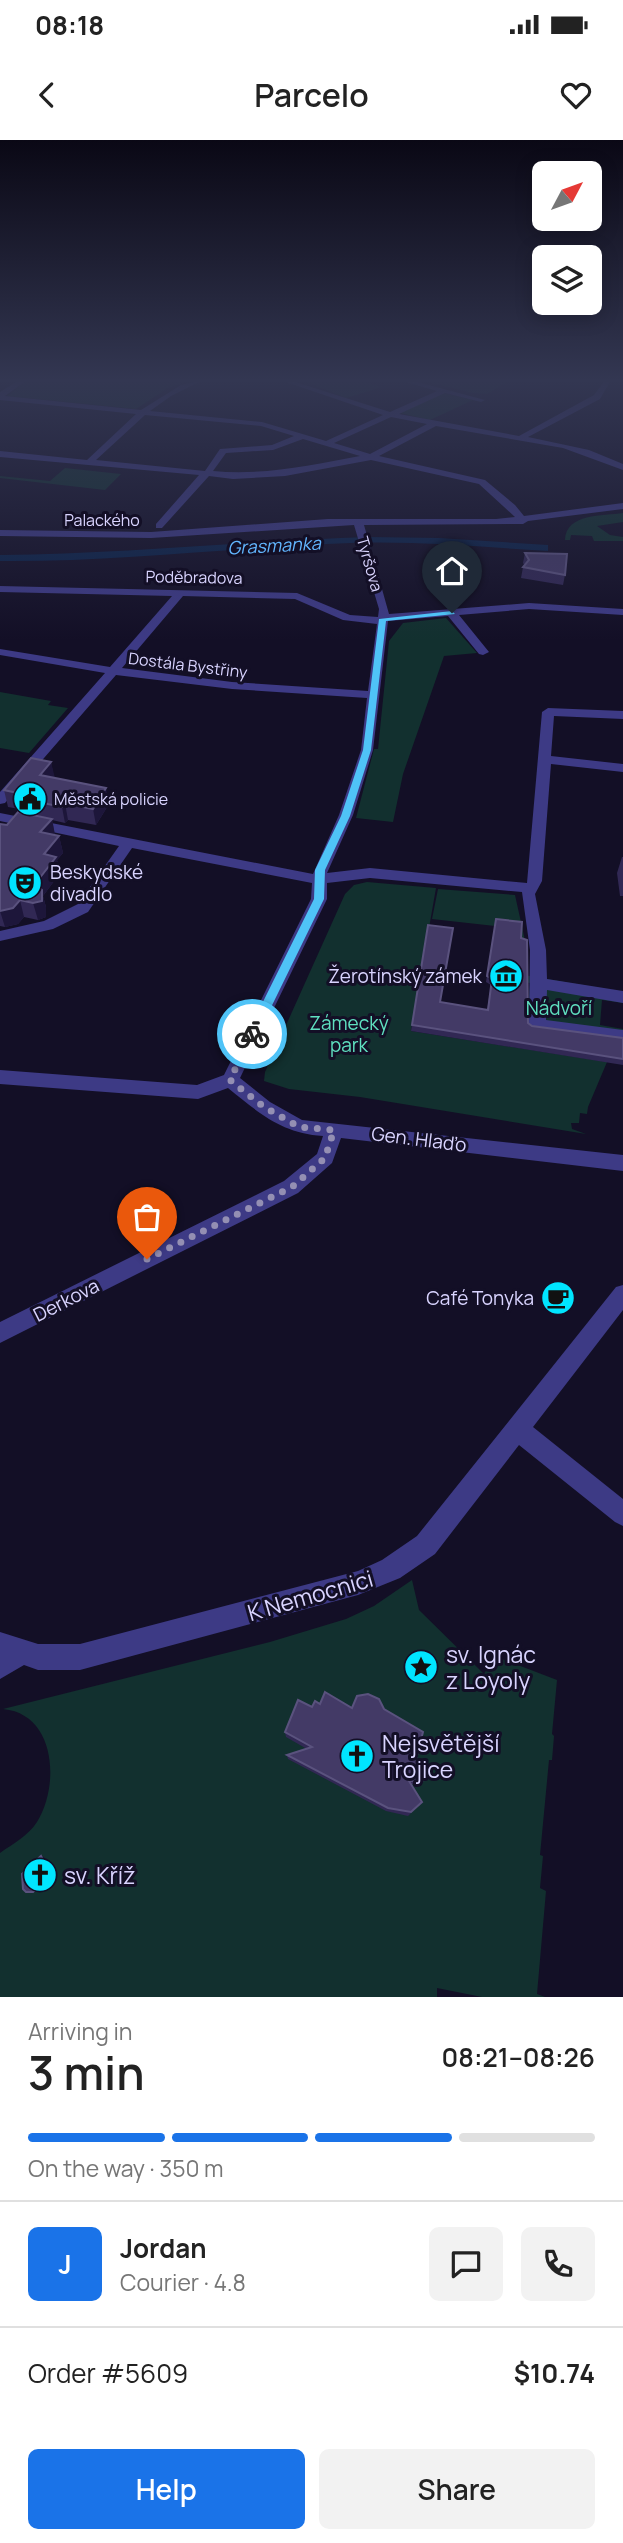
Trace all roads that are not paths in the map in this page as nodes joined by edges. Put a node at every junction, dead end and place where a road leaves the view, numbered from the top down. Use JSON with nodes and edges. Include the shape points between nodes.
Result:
{"nodes":[{"id":1,"x":124,"y":467,"type":"edge"},
{"id":2,"x":211,"y":467,"type":"edge"},
{"id":3,"x":319,"y":467,"type":"edge"},
{"id":4,"x":414,"y":467,"type":"edge"},
{"id":5,"x":205,"y":475,"type":"junction"},
{"id":6,"x":623,"y":506,"type":"edge"},
{"id":7,"x":358,"y":521,"type":"junction"},
{"id":8,"x":523,"y":521,"type":"junction"},
{"id":9,"x":159,"y":526,"type":"dead end"},
{"id":10,"x":6,"y":533,"type":"edge"},
{"id":11,"x":0,"y":544,"type":"edge"},
{"id":12,"x":0,"y":589,"type":"edge"},
{"id":13,"x":178,"y":593,"type":"junction"},
{"id":14,"x":623,"y":612,"type":"edge"},
{"id":15,"x":452,"y":613,"type":"junction"},
{"id":16,"x":383,"y":619,"type":"junction"},
{"id":17,"x":0,"y":652,"type":"edge"},
{"id":18,"x":483,"y":653,"type":"dead end"},
{"id":19,"x":112,"y":672,"type":"junction"},
{"id":20,"x":373,"y":695,"type":"junction"},
{"id":21,"x":623,"y":715,"type":"edge"},
{"id":22,"x":545,"y":759,"type":"junction"},
{"id":23,"x":623,"y":768,"type":"edge"},
{"id":24,"x":0,"y":800,"type":"edge"},
{"id":25,"x":0,"y":817,"type":"edge"},
{"id":26,"x":128,"y":843,"type":"junction"},
{"id":27,"x":320,"y":880,"type":"junction"},
{"id":28,"x":531,"y":888,"type":"junction"},
{"id":29,"x":0,"y":936,"type":"edge"},
{"id":30,"x":538,"y":984,"type":"junction"},
{"id":31,"x":623,"y":996,"type":"edge"},
{"id":32,"x":623,"y":1036,"type":"edge"},
{"id":33,"x":0,"y":1077,"type":"edge"},
{"id":34,"x":230,"y":1080,"type":"junction"},
{"id":35,"x":334,"y":1130,"type":"junction"},
{"id":36,"x":623,"y":1163,"type":"edge"},
{"id":37,"x":623,"y":1294,"type":"edge"},
{"id":38,"x":0,"y":1333,"type":"edge"},
{"id":39,"x":518,"y":1430,"type":"junction"},
{"id":40,"x":623,"y":1514,"type":"edge"},
{"id":41,"x":6,"y":1655,"type":"edge"}],
"edges":[{"from":1,"to":5,"type":"street"},
{"from":2,"to":5,"type":"street"},
{"from":3,"to":5,"type":"street","via":[[285,473]]},
{"from":4,"to":8,"type":"street","via":[[482,482]]},
{"from":5,"to":9,"type":"street"},
{"from":6,"to":8,"type":"street","name":"Palackého"},
{"from":7,"to":8,"type":"street","name":"Palackého"},
{"from":7,"to":10,"type":"street","name":"Palackého","via":[[151,536]]},
{"from":7,"to":16,"type":"street","name":"Tyršova","via":[[384,608]]},
{"from":10,"to":11,"type":"street"},
{"from":12,"to":13,"type":"street","name":"Poděbradova"},
{"from":13,"to":16,"type":"street","name":"Poděbradova","via":[[297,596],[347,618]]},
{"from":13,"to":19,"type":"street"},
{"from":14,"to":15,"type":"street","name":"Poděbradova","via":[[529,606]]},
{"from":15,"to":16,"type":"street","name":"Poděbradova"},
{"from":15,"to":18,"type":"street"},
{"from":16,"to":20,"type":"street","name":"Tyršova"},
{"from":17,"to":19,"type":"street","name":"Dostála Bystřiny"},
{"from":19,"to":20,"type":"street","name":"Dostála Bystřiny","via":[[262,690]]},
{"from":19,"to":24,"type":"street"},
{"from":20,"to":27,"type":"street","name":"Tyršova","via":[[367,750]]},
{"from":21,"to":22,"type":"street","via":[[548,712]]},
{"from":22,"to":23,"type":"street"},
{"from":22,"to":28,"type":"street"},
{"from":25,"to":26,"type":"street"},
{"from":26,"to":27,"type":"street"},
{"from":26,"to":29,"type":"street","via":[[83,908],[48,926]]},
{"from":27,"to":28,"type":"street","via":[[370,873]]},
{"from":27,"to":34,"type":"street","name":"Tyršova","via":[[319,899]]},
{"from":28,"to":30,"type":"street"},
{"from":30,"to":31,"type":"street"},
{"from":30,"to":32,"type":"street","via":[[537,1025]]},
{"from":33,"to":34,"type":"street","via":[[198,1092]]},
{"from":34,"to":35,"type":"street","name":"Gen. Hlaďo","via":[[299,1127]]},
{"from":35,"to":36,"type":"street","name":"Gen. Hlaďo"},
{"from":35,"to":38,"type":"street","name":"Derkova","via":[[325,1158],[292,1187]]},
{"from":37,"to":39,"type":"street","name":"K Nemocnici"},
{"from":39,"to":40,"type":"street"},
{"from":39,"to":41,"type":"street","name":"K Nemocnici","via":[[426,1545],[378,1576],[100,1653],[55,1658]]}]}
